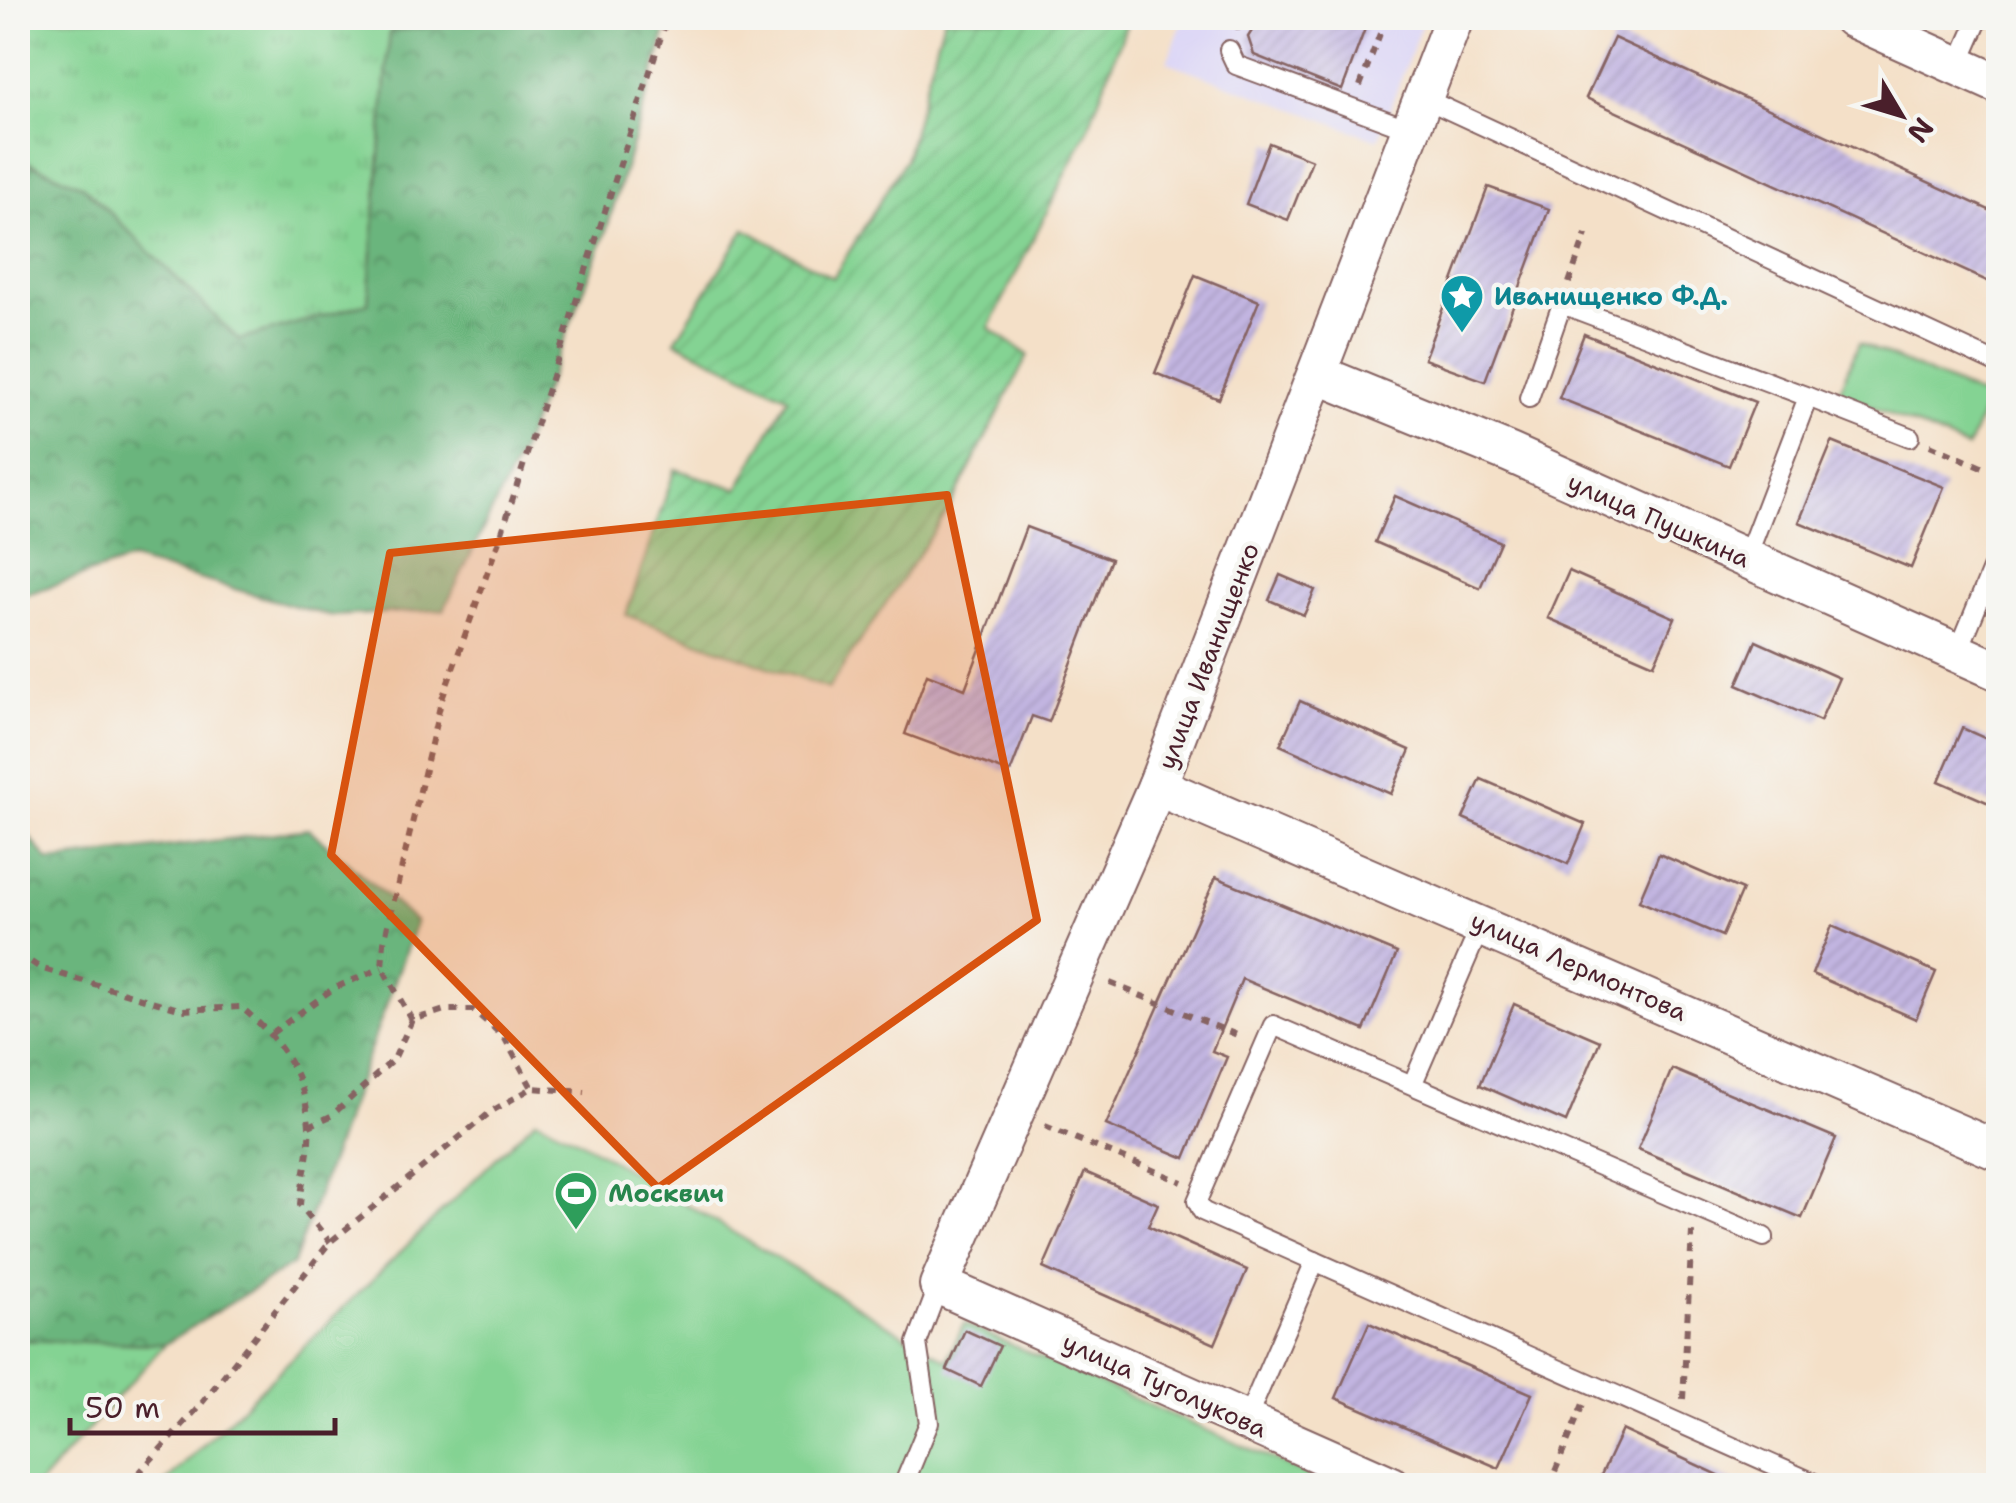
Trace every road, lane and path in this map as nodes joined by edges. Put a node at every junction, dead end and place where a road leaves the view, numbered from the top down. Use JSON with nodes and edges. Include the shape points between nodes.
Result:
{"nodes":[{"id":1,"x":667,"y":18,"type":"edge"},
{"id":2,"x":1386,"y":18,"type":"edge"},
{"id":3,"x":1454,"y":18,"type":"edge"},
{"id":4,"x":1978,"y":18,"type":"edge"},
{"id":5,"x":1867,"y":21,"type":"edge"},
{"id":6,"x":1229,"y":50,"type":"dead end"},
{"id":7,"x":1958,"y":66,"type":"junction"},
{"id":8,"x":1998,"y":84,"type":"edge"},
{"id":9,"x":1352,"y":108,"type":"junction"},
{"id":10,"x":1415,"y":113,"type":"junction"},
{"id":11,"x":1586,"y":234,"type":"dead end"},
{"id":12,"x":1562,"y":304,"type":"junction"},
{"id":13,"x":1998,"y":364,"type":"edge"},
{"id":14,"x":1317,"y":374,"type":"junction"},
{"id":15,"x":1808,"y":397,"type":"junction"},
{"id":16,"x":1529,"y":398,"type":"dead end"},
{"id":17,"x":1910,"y":437,"type":"joint"},
{"id":18,"x":1998,"y":474,"type":"edge"},
{"id":19,"x":1998,"y":554,"type":"edge"},
{"id":20,"x":1746,"y":558,"type":"junction"},
{"id":21,"x":1958,"y":652,"type":"junction"},
{"id":22,"x":1998,"y":670,"type":"edge"},
{"id":23,"x":1158,"y":786,"type":"junction"},
{"id":24,"x":1482,"y":923,"type":"junction"},
{"id":25,"x":18,"y":952,"type":"edge"},
{"id":26,"x":382,"y":967,"type":"junction"},
{"id":27,"x":1099,"y":978,"type":"dead end"},
{"id":28,"x":412,"y":1020,"type":"junction"},
{"id":29,"x":272,"y":1034,"type":"junction"},
{"id":30,"x":1262,"y":1045,"type":"junction"},
{"id":31,"x":1412,"y":1083,"type":"junction"},
{"id":32,"x":532,"y":1088,"type":"junction"},
{"id":33,"x":584,"y":1092,"type":"dead end"},
{"id":34,"x":1034,"y":1121,"type":"dead end"},
{"id":35,"x":309,"y":1126,"type":"junction"},
{"id":36,"x":1998,"y":1150,"type":"edge"},
{"id":37,"x":1201,"y":1190,"type":"junction"},
{"id":38,"x":1693,"y":1206,"type":"junction"},
{"id":39,"x":1764,"y":1237,"type":"dead end"},
{"id":40,"x":330,"y":1242,"type":"junction"},
{"id":41,"x":1316,"y":1262,"type":"junction"},
{"id":42,"x":939,"y":1284,"type":"junction"},
{"id":43,"x":1592,"y":1384,"type":"junction"},
{"id":44,"x":1246,"y":1420,"type":"junction"},
{"id":45,"x":1682,"y":1424,"type":"junction"},
{"id":46,"x":127,"y":1486,"type":"edge"},
{"id":47,"x":902,"y":1486,"type":"edge"},
{"id":48,"x":1392,"y":1486,"type":"edge"},
{"id":49,"x":1549,"y":1486,"type":"edge"},
{"id":50,"x":1821,"y":1486,"type":"edge"}],
"edges":[{"from":1,"to":26,"type":"path","via":[[502,532],[440,702]]},
{"from":2,"to":9,"type":"path"},
{"from":3,"to":10,"type":"street","name":"улица Иванищенко"},
{"from":4,"to":7,"type":"lane"},
{"from":5,"to":7,"type":"street"},
{"from":6,"to":9,"type":"lane","via":[[1236,65]]},
{"from":7,"to":8,"type":"street"},
{"from":9,"to":10,"type":"lane"},
{"from":10,"to":13,"type":"lane"},
{"from":10,"to":14,"type":"street","name":"улица Иванищенко"},
{"from":11,"to":12,"type":"path"},
{"from":12,"to":15,"type":"lane"},
{"from":12,"to":16,"type":"lane"},
{"from":14,"to":20,"type":"street","name":"улица Пушкина"},
{"from":14,"to":23,"type":"street","name":"улица Иванищенко"},
{"from":15,"to":17,"type":"lane"},
{"from":15,"to":20,"type":"lane"},
{"from":17,"to":18,"type":"path"},
{"from":19,"to":21,"type":"lane"},
{"from":20,"to":21,"type":"street","name":"улица Пушкина"},
{"from":21,"to":22,"type":"street","name":"улица Пушкина"},
{"from":23,"to":24,"type":"street","name":"улица Лермонтова"},
{"from":23,"to":42,"type":"street","name":"улица Иванищенко"},
{"from":24,"to":31,"type":"lane"},
{"from":24,"to":36,"type":"street","name":"улица Лермонтова"},
{"from":25,"to":29,"type":"path","via":[[40,968],[182,1010],[240,1007]]},
{"from":26,"to":28,"type":"path"},
{"from":26,"to":29,"type":"path","via":[[334,988]]},
{"from":27,"to":30,"type":"path"},
{"from":28,"to":32,"type":"path","via":[[473,1010],[504,1037]]},
{"from":28,"to":35,"type":"path","via":[[394,1059],[331,1116]]},
{"from":29,"to":35,"type":"path","via":[[300,1074]]},
{"from":30,"to":31,"type":"lane","via":[[1274,1025],[1282,1026]]},
{"from":30,"to":37,"type":"lane"},
{"from":31,"to":38,"type":"lane"},
{"from":32,"to":33,"type":"path"},
{"from":32,"to":40,"type":"path","via":[[492,1112]]},
{"from":34,"to":37,"type":"path"},
{"from":35,"to":40,"type":"path","via":[[300,1204]]},
{"from":37,"to":41,"type":"lane","via":[[1197,1208]]},
{"from":38,"to":39,"type":"lane"},
{"from":38,"to":45,"type":"path"},
{"from":40,"to":46,"type":"path"},
{"from":41,"to":43,"type":"lane"},
{"from":41,"to":44,"type":"lane"},
{"from":42,"to":44,"type":"street","name":"улица Туголукова"},
{"from":42,"to":47,"type":"lane","via":[[917,1343],[929,1423]]},
{"from":43,"to":45,"type":"lane"},
{"from":43,"to":49,"type":"path"},
{"from":44,"to":48,"type":"street","name":"улица Туголукова"},
{"from":45,"to":50,"type":"lane"}]}
